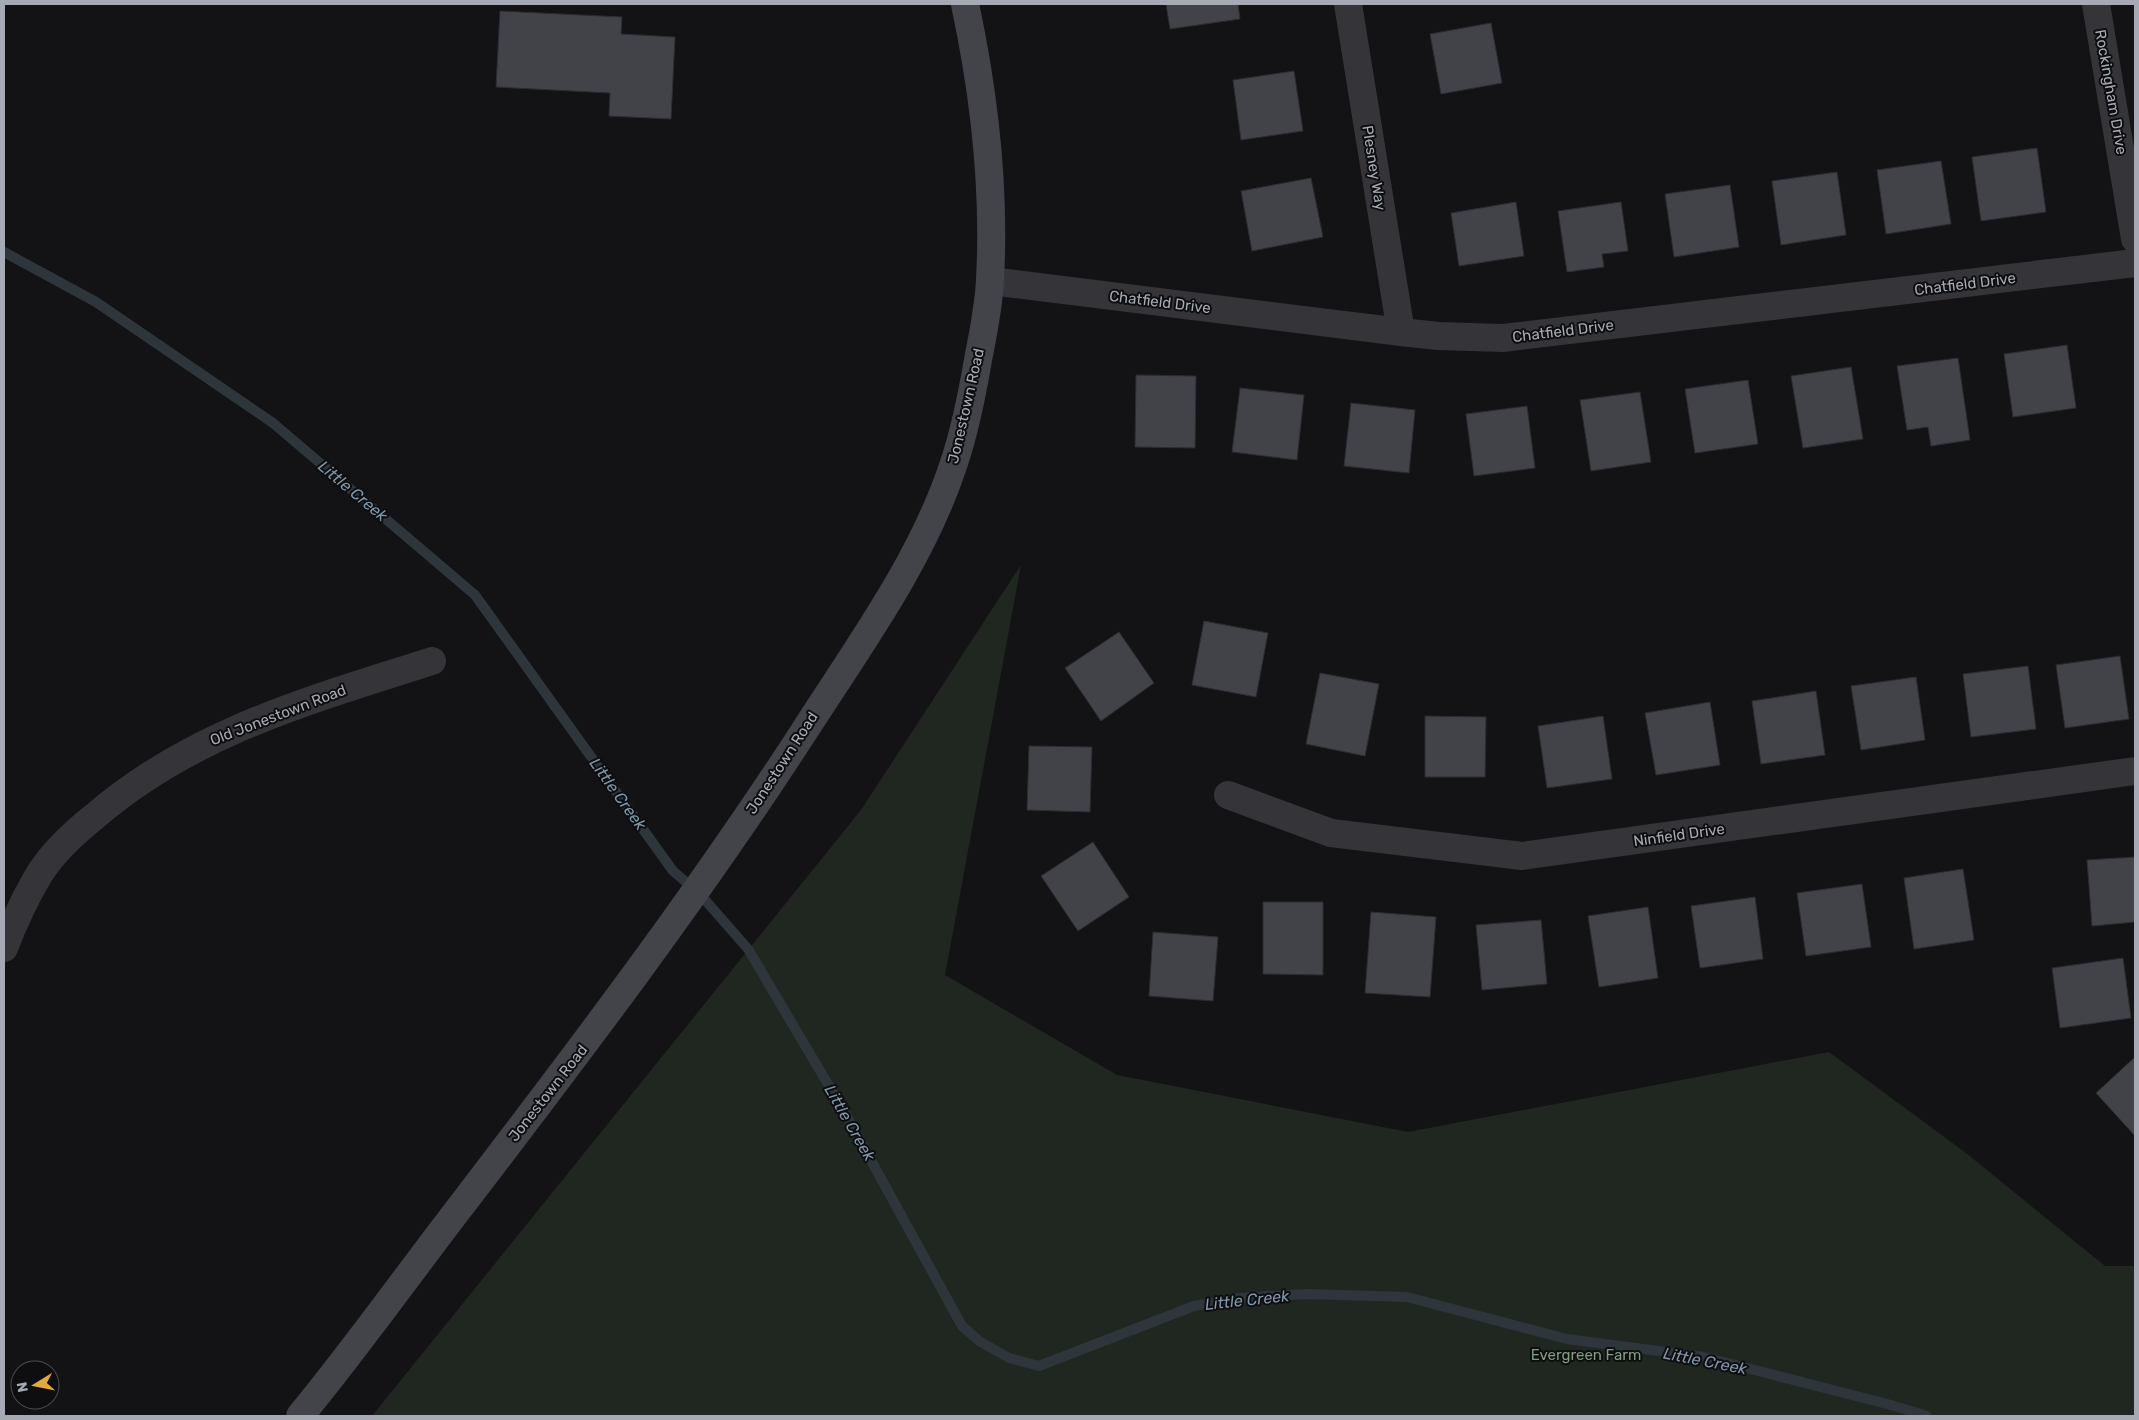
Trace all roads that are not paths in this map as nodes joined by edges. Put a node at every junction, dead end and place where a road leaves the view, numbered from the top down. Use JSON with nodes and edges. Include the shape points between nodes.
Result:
{"nodes":[{"id":1,"x":965,"y":4,"type":"edge"},
{"id":2,"x":1348,"y":4,"type":"edge"},
{"id":3,"x":2096,"y":4,"type":"edge"},
{"id":4,"x":2135,"y":239,"type":"edge"},
{"id":5,"x":2135,"y":263,"type":"edge"},
{"id":6,"x":990,"y":281,"type":"junction"},
{"id":7,"x":1400,"y":332,"type":"junction"},
{"id":8,"x":432,"y":661,"type":"dead end"},
{"id":9,"x":2135,"y":771,"type":"edge"},
{"id":10,"x":1228,"y":795,"type":"dead end"},
{"id":11,"x":4,"y":948,"type":"edge"},
{"id":12,"x":300,"y":1416,"type":"edge"}],
"edges":[{"from":1,"to":6,"type":"main road","name":"Jonestown Road","via":[[985,129]]},
{"from":2,"to":7,"type":"street","name":"Plesney Way"},
{"from":3,"to":4,"type":"street","name":"Rockingham Drive"},
{"from":5,"to":7,"type":"street","name":"Chatfield Drive","via":[[1503,338]]},
{"from":6,"to":7,"type":"street","name":"Chatfield Drive"},
{"from":6,"to":12,"type":"main road","name":"Jonestown Road","via":[[971,400],[954,463],[931,522],[885,605],[723,854],[588,1040]]},
{"from":8,"to":11,"type":"street","name":"Old Jonestown Road","via":[[232,730],[174,759],[120,794],[71,836],[41,872]]},
{"from":9,"to":10,"type":"street","name":"Ninfield Drive","via":[[1522,856],[1331,833]]}]}
